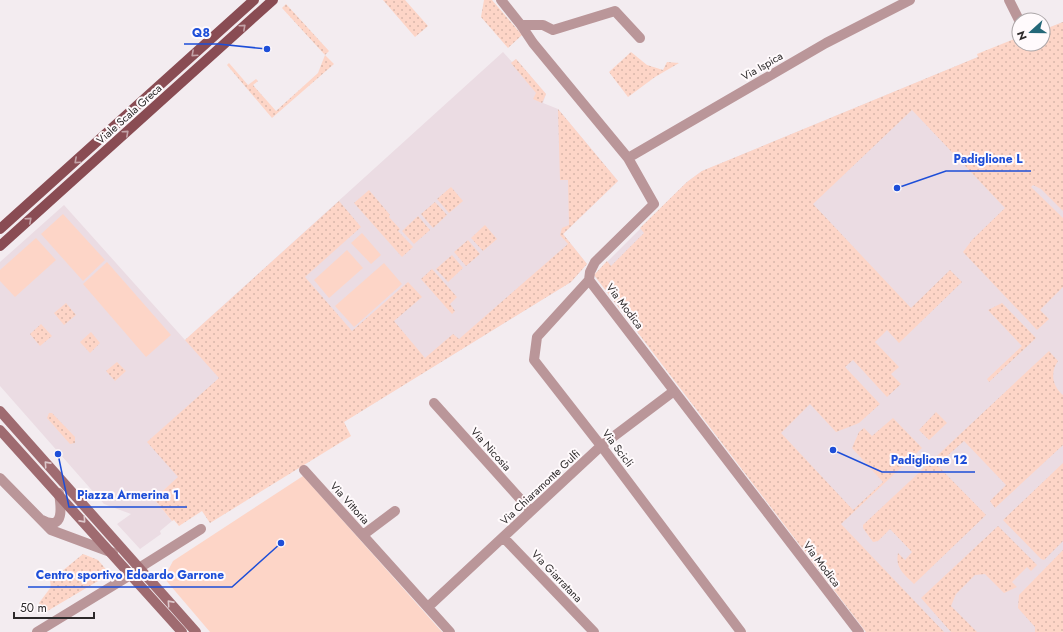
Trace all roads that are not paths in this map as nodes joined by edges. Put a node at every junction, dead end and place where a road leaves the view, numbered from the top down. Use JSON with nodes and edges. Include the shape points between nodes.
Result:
{"nodes":[{"id":1,"x":254,"y":0,"type":"edge"},
{"id":2,"x":273,"y":0,"type":"edge"},
{"id":3,"x":501,"y":0,"type":"edge"},
{"id":4,"x":910,"y":0,"type":"edge"},
{"id":5,"x":1009,"y":0,"type":"edge"},
{"id":6,"x":1015,"y":12,"type":"edge"},
{"id":7,"x":521,"y":25,"type":"junction"},
{"id":8,"x":640,"y":38,"type":"dead end"},
{"id":9,"x":628,"y":158,"type":"junction"},
{"id":10,"x":0,"y":229,"type":"edge"},
{"id":11,"x":0,"y":246,"type":"edge"},
{"id":12,"x":590,"y":280,"type":"junction"},
{"id":13,"x":674,"y":391,"type":"junction"},
{"id":14,"x":434,"y":403,"type":"dead end"},
{"id":15,"x":0,"y":411,"type":"edge"},
{"id":16,"x":0,"y":430,"type":"edge"},
{"id":17,"x":601,"y":446,"type":"junction"},
{"id":18,"x":304,"y":470,"type":"dead end"},
{"id":19,"x":0,"y":478,"type":"edge"},
{"id":20,"x":59,"y":493,"type":"junction"},
{"id":21,"x":395,"y":511,"type":"dead end"},
{"id":22,"x":531,"y":511,"type":"junction"},
{"id":23,"x":38,"y":518,"type":"junction"},
{"id":24,"x":201,"y":529,"type":"dead end"},
{"id":25,"x":363,"y":535,"type":"junction"},
{"id":26,"x":503,"y":537,"type":"junction"},
{"id":27,"x":113,"y":553,"type":"junction"},
{"id":28,"x":135,"y":571,"type":"junction"},
{"id":29,"x":428,"y":607,"type":"junction"},
{"id":30,"x":37,"y":632,"type":"edge"},
{"id":31,"x":182,"y":632,"type":"edge"},
{"id":32,"x":196,"y":632,"type":"edge"},
{"id":33,"x":450,"y":632,"type":"edge"},
{"id":34,"x":594,"y":632,"type":"edge"},
{"id":35,"x":741,"y":632,"type":"edge"},
{"id":36,"x":859,"y":632,"type":"edge"}],
"edges":[{"from":1,"to":10,"type":"main road","name":"Viale Scala Greca","one_way":true},
{"from":11,"to":2,"type":"main road","name":"Viale Scala Greca","one_way":true},
{"from":3,"to":7,"type":"street"},
{"from":4,"to":9,"type":"street","name":"Via Ispica","via":[[826,43]]},
{"from":5,"to":6,"type":"street"},
{"from":7,"to":8,"type":"street","via":[[543,25],[553,30],[615,11]]},
{"from":7,"to":9,"type":"street"},
{"from":9,"to":12,"type":"street","via":[[654,204],[595,262],[590,272]]},
{"from":12,"to":13,"type":"street","name":"Via Modica"},
{"from":12,"to":17,"type":"street","name":"Via Scicli","via":[[537,337],[534,360]]},
{"from":13,"to":17,"type":"street","name":"Via Chiaramonte Gulfi"},
{"from":13,"to":36,"type":"street","name":"Via Modica"},
{"from":14,"to":22,"type":"street","name":"Via Nicosia"},
{"from":28,"to":15,"type":"street","one_way":true},
{"from":16,"to":20,"type":"street"},
{"from":17,"to":22,"type":"street","name":"Via Chiaramonte Gulfi"},
{"from":17,"to":35,"type":"street","name":"Via Scicli"},
{"from":18,"to":25,"type":"street","name":"Via Vittoria"},
{"from":19,"to":23,"type":"street"},
{"from":20,"to":23,"type":"street","via":[[62,510],[57,521],[51,523]]},
{"from":20,"to":27,"type":"street","one_way":true},
{"from":21,"to":25,"type":"street"},
{"from":22,"to":26,"type":"street","name":"Via Chiaramonte Gulfi"},
{"from":23,"to":27,"type":"street","via":[[51,530]]},
{"from":24,"to":28,"type":"street"},
{"from":25,"to":29,"type":"street","name":"Via Vittoria"},
{"from":26,"to":29,"type":"street","name":"Via Chiaramonte Gulfi"},
{"from":26,"to":34,"type":"street","name":"Via Giarratana"},
{"from":27,"to":28,"type":"street"},
{"from":28,"to":30,"type":"street"},
{"from":28,"to":31,"type":"street"},
{"from":32,"to":28,"type":"street","one_way":true},
{"from":29,"to":33,"type":"street","name":"Via Vittoria"}]}
